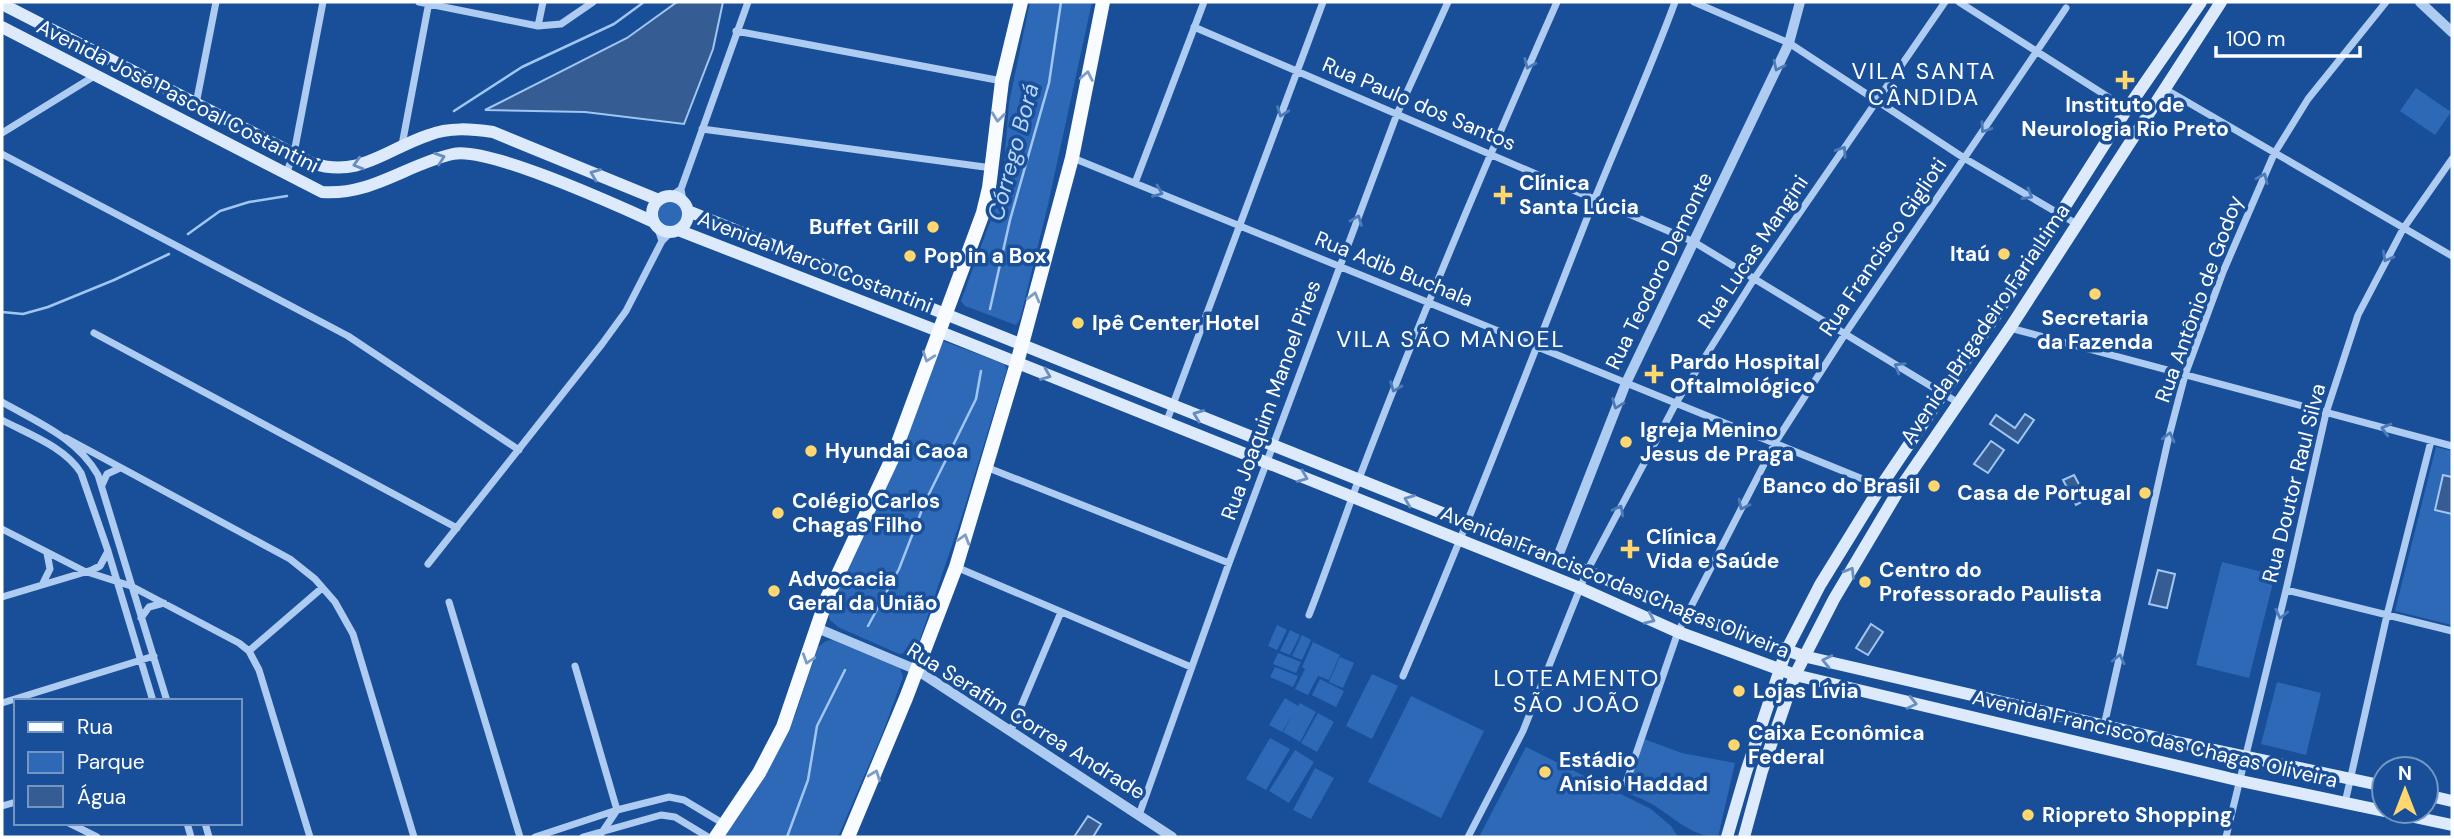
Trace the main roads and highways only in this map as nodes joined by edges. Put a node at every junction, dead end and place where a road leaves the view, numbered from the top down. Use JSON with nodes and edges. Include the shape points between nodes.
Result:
{"nodes":[{"id":1,"x":1021,"y":2,"type":"edge"},
{"id":2,"x":1103,"y":2,"type":"edge"},
{"id":3,"x":2201,"y":2,"type":"edge"},
{"id":4,"x":2221,"y":2,"type":"edge"},
{"id":5,"x":2,"y":4,"type":"edge"},
{"id":6,"x":2,"y":27,"type":"edge"},
{"id":7,"x":2127,"y":109,"type":"junction"},
{"id":8,"x":2144,"y":120,"type":"junction"},
{"id":9,"x":676,"y":199,"type":"junction"},
{"id":10,"x":655,"y":224,"type":"junction"},
{"id":11,"x":670,"y":234,"type":"junction"},
{"id":12,"x":915,"y":301,"type":"junction"},
{"id":13,"x":944,"y":314,"type":"junction"},
{"id":14,"x":1994,"y":318,"type":"junction"},
{"id":15,"x":907,"y":319,"type":"junction"},
{"id":16,"x":2010,"y":328,"type":"junction"},
{"id":17,"x":937,"y":331,"type":"junction"},
{"id":18,"x":1022,"y":345,"type":"junction"},
{"id":19,"x":1017,"y":363,"type":"junction"},
{"id":20,"x":1786,"y":651,"type":"junction"},
{"id":21,"x":1803,"y":656,"type":"junction"},
{"id":22,"x":1780,"y":670,"type":"junction"},
{"id":23,"x":1880,"y":673,"type":"junction"},
{"id":24,"x":1795,"y":675,"type":"junction"},
{"id":25,"x":1875,"y":694,"type":"junction"},
{"id":26,"x":2012,"y":704,"type":"junction"},
{"id":27,"x":2005,"y":725,"type":"junction"},
{"id":28,"x":2104,"y":726,"type":"junction"},
{"id":29,"x":2158,"y":738,"type":"junction"},
{"id":30,"x":2099,"y":747,"type":"junction"},
{"id":31,"x":2152,"y":760,"type":"junction"},
{"id":32,"x":2370,"y":783,"type":"edge"},
{"id":33,"x":2370,"y":808,"type":"edge"},
{"id":34,"x":716,"y":837,"type":"edge"},
{"id":35,"x":848,"y":837,"type":"edge"},
{"id":36,"x":1727,"y":837,"type":"edge"},
{"id":37,"x":1744,"y":837,"type":"edge"}],
"edges":[{"from":1,"to":13,"type":"main road","one_way":true,"via":[[1002,81],[989,188]]},
{"from":18,"to":2,"type":"main road","one_way":true,"via":[[1072,158]]},
{"from":3,"to":7,"type":"main road","name":"Avenida Brigadeiro Faria Lima"},
{"from":4,"to":8,"type":"main road","name":"Avenida Brigadeiro Faria Lima"},
{"from":9,"to":5,"type":"main road","name":"Avenida José Pascoal Costantini","one_way":true,"via":[[493,132],[472,129],[422,138],[341,169],[319,165]]},
{"from":6,"to":10,"type":"main road","name":"Avenida José Pascoal Costantini","one_way":true,"via":[[322,192],[341,194],[439,158],[476,153],[569,185]]},
{"from":7,"to":8,"type":"main road"},
{"from":7,"to":14,"type":"main road","name":"Avenida Brigadeiro Faria Lima"},
{"from":8,"to":16,"type":"main road","name":"Avenida Brigadeiro Faria Lima"},
{"from":9,"to":10,"type":"main road","via":[[652,210]]},
{"from":9,"to":11,"type":"main road","via":[[686,222]]},
{"from":9,"to":12,"type":"main road","name":"Avenida Marco Costantini"},
{"from":10,"to":11,"type":"main road","name":"Avenida José Pascoal Costantini"},
{"from":11,"to":15,"type":"main road","name":"Avenida Marco Costantini"},
{"from":12,"to":13,"type":"main road","name":"Avenida Marco Costantini"},
{"from":12,"to":15,"type":"main road"},
{"from":13,"to":17,"type":"main road"},
{"from":13,"to":18,"type":"main road","name":"Avenida Francisco das Chagas Oliveira"},
{"from":14,"to":16,"type":"main road"},
{"from":14,"to":20,"type":"main road","name":"Avenida Brigadeiro Faria Lima","via":[[1881,486]]},
{"from":15,"to":17,"type":"main road","name":"Avenida Marco Costantini"},
{"from":21,"to":16,"type":"main road","name":"Avenida Brigadeiro Faria Lima","one_way":true,"via":[[1897,493]]},
{"from":17,"to":19,"type":"main road","name":"Avenida Francisco das Chagas Oliveira"},
{"from":17,"to":34,"type":"main road","one_way":true,"via":[[892,459],[827,598],[783,727]]},
{"from":18,"to":19,"type":"main road"},
{"from":20,"to":18,"type":"main road","name":"Avenida Francisco das Chagas Oliveira","one_way":true},
{"from":19,"to":22,"type":"main road","name":"Avenida Francisco das Chagas Oliveira","one_way":true},
{"from":35,"to":19,"type":"main road","one_way":true,"via":[[956,567]]},
{"from":20,"to":21,"type":"main road","name":"Avenida Francisco das Chagas Oliveira"},
{"from":20,"to":22,"type":"main road","name":"Avenida Brigadeiro Faria Lima"},
{"from":23,"to":21,"type":"main road","name":"Avenida Francisco das Chagas Oliveira","one_way":true},
{"from":21,"to":24,"type":"main road","name":"Avenida Brigadeiro Faria Lima"},
{"from":22,"to":24,"type":"main road","name":"Avenida Francisco das Chagas Oliveira"},
{"from":22,"to":36,"type":"main road","name":"Avenida Brigadeiro Faria Lima"},
{"from":23,"to":25,"type":"main road"},
{"from":23,"to":26,"type":"main road","name":"Avenida Francisco das Chagas Oliveira"},
{"from":24,"to":25,"type":"main road","name":"Avenida Francisco das Chagas Oliveira"},
{"from":24,"to":37,"type":"main road","name":"Avenida Brigadeiro Faria Lima"},
{"from":25,"to":27,"type":"main road","name":"Avenida Francisco das Chagas Oliveira","one_way":true},
{"from":26,"to":27,"type":"main road"},
{"from":26,"to":28,"type":"main road","name":"Avenida Francisco das Chagas Oliveira"},
{"from":27,"to":30,"type":"main road","name":"Avenida Francisco das Chagas Oliveira"},
{"from":28,"to":29,"type":"main road","name":"Avenida Francisco das Chagas Oliveira"},
{"from":28,"to":30,"type":"main road"},
{"from":29,"to":31,"type":"main road"},
{"from":29,"to":32,"type":"main road","name":"Avenida Francisco das Chagas Oliveira"},
{"from":30,"to":31,"type":"main road","name":"Avenida Francisco das Chagas Oliveira"},
{"from":31,"to":33,"type":"main road","name":"Avenida Francisco das Chagas Oliveira"}]}
